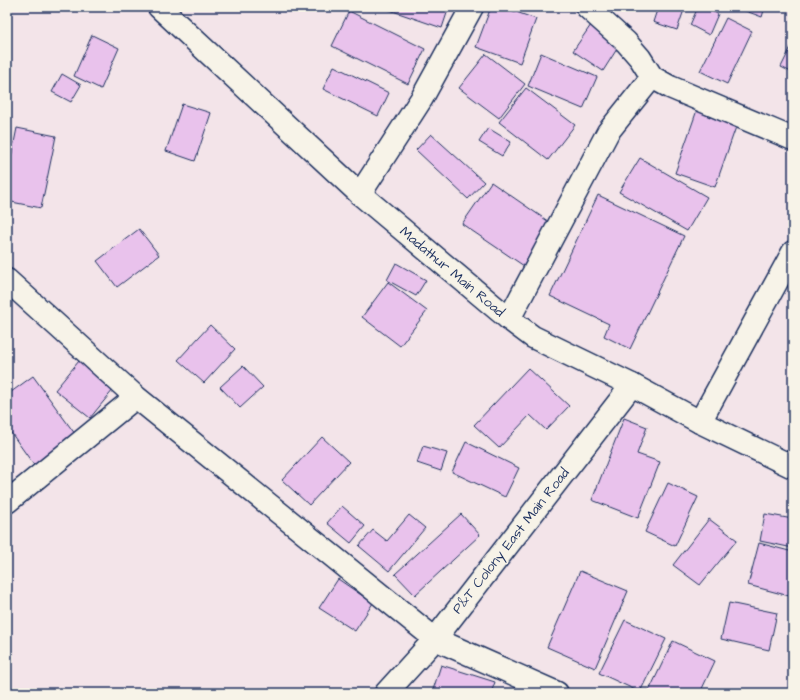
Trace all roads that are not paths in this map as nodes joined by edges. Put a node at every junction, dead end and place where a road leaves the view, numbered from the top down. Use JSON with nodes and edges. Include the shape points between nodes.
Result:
{"nodes":[{"id":1,"x":160,"y":7,"type":"edge"},
{"id":2,"x":472,"y":7,"type":"edge"},
{"id":3,"x":587,"y":7,"type":"edge"},
{"id":4,"x":652,"y":77,"type":"junction"},
{"id":5,"x":793,"y":139,"type":"edge"},
{"id":6,"x":360,"y":194,"type":"junction"},
{"id":7,"x":793,"y":252,"type":"edge"},
{"id":8,"x":7,"y":280,"type":"edge"},
{"id":9,"x":508,"y":319,"type":"junction"},
{"id":10,"x":632,"y":385,"type":"junction"},
{"id":11,"x":136,"y":397,"type":"junction"},
{"id":12,"x":700,"y":422,"type":"junction"},
{"id":13,"x":793,"y":467,"type":"edge"},
{"id":14,"x":7,"y":502,"type":"edge"},
{"id":15,"x":436,"y":639,"type":"junction"},
{"id":16,"x":386,"y":693,"type":"edge"},
{"id":17,"x":557,"y":693,"type":"edge"}],
"edges":[{"from":1,"to":6,"type":"street","name":"Madathur Main Road"},
{"from":2,"to":6,"type":"street","via":[[422,98]]},
{"from":3,"to":4,"type":"street","via":[[626,42]]},
{"from":4,"to":5,"type":"street","via":[[670,88]]},
{"from":4,"to":9,"type":"street","via":[[608,132]]},
{"from":6,"to":9,"type":"street","name":"Madathur Main Road"},
{"from":7,"to":12,"type":"street"},
{"from":8,"to":11,"type":"street"},
{"from":9,"to":10,"type":"street","name":"Madathur Main Road","via":[[532,337]]},
{"from":10,"to":12,"type":"street","name":"Madathur Main Road"},
{"from":10,"to":15,"type":"street","name":"P&T Colony East Main Road"},
{"from":11,"to":14,"type":"street"},
{"from":11,"to":15,"type":"street"},
{"from":12,"to":13,"type":"street","name":"Madathur Main Road"},
{"from":15,"to":16,"type":"street","name":"P&T Colony East Main Road"},
{"from":15,"to":17,"type":"street"}]}
